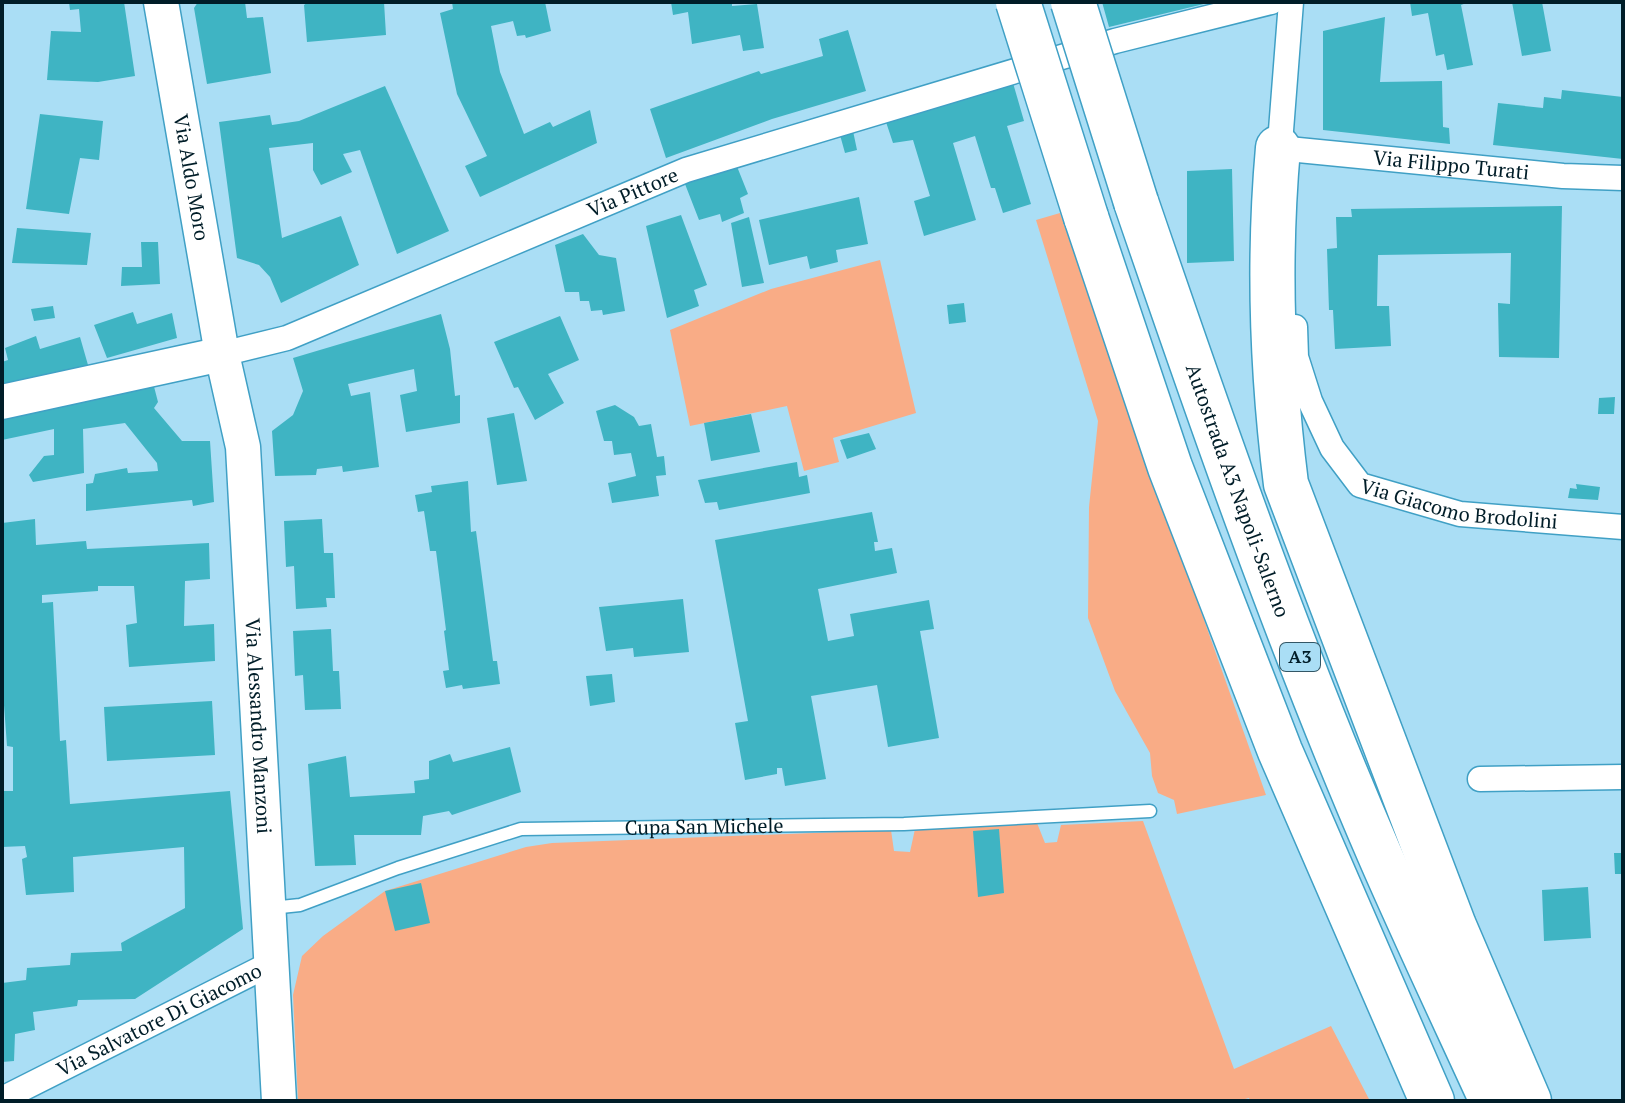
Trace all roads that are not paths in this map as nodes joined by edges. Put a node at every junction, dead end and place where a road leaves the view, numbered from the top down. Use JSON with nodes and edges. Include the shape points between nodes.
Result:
{"nodes":[{"id":1,"x":161,"y":2,"type":"edge"},
{"id":2,"x":1018,"y":2,"type":"edge"},
{"id":3,"x":1073,"y":2,"type":"edge"},
{"id":4,"x":1271,"y":2,"type":"edge"},
{"id":5,"x":1291,"y":2,"type":"edge"},
{"id":6,"x":1278,"y":148,"type":"junction"},
{"id":7,"x":1623,"y":178,"type":"edge"},
{"id":8,"x":222,"y":354,"type":"junction"},
{"id":9,"x":2,"y":402,"type":"edge"},
{"id":10,"x":1623,"y":527,"type":"edge"},
{"id":11,"x":1623,"y":777,"type":"edge"},
{"id":12,"x":1480,"y":779,"type":"dead end"},
{"id":13,"x":1150,"y":811,"type":"dead end"},
{"id":14,"x":269,"y":908,"type":"junction"},
{"id":15,"x":272,"y":963,"type":"junction"},
{"id":16,"x":2,"y":1099,"type":"edge"},
{"id":17,"x":279,"y":1101,"type":"edge"},
{"id":18,"x":1432,"y":1101,"type":"edge"},
{"id":19,"x":1492,"y":1101,"type":"edge"},
{"id":20,"x":1529,"y":1101,"type":"edge"}],
"edges":[{"from":1,"to":8,"type":"street","name":"Via Aldo Moro"},
{"from":2,"to":18,"type":"highway","number":"A3","bridge":true,"via":[[1170,467],[1280,751]]},
{"from":3,"to":19,"type":"highway","name":"Autostrada A3 Napoli-Salerno","number":"A3","bridge":true,"via":[[1222,454],[1379,852]]},
{"from":4,"to":8,"type":"street","name":"Via Pittore","via":[[1115,41],[686,170],[287,338]]},
{"from":5,"to":6,"type":"street","name":"Via Giacomo Brodolini"},
{"from":6,"to":7,"type":"street","name":"Via Filippo Turati"},
{"from":6,"to":10,"type":"street","name":"Via Giacomo Brodolini","via":[[1291,223],[1296,357],[1332,448],[1360,485],[1460,514]]},
{"from":6,"to":20,"type":"highway","via":[[1276,407],[1286,484],[1454,926]]},
{"from":8,"to":9,"type":"street","name":"Via Pittore"},
{"from":8,"to":14,"type":"street","name":"Via Alessandro Manzoni","via":[[243,447]]},
{"from":11,"to":12,"type":"street"},
{"from":13,"to":14,"type":"lane","name":"Cupa San Michele","via":[[904,824],[521,829],[300,905]]},
{"from":14,"to":15,"type":"street","name":"Via Alessandro Manzoni"},
{"from":15,"to":16,"type":"street","name":"Via Salvatore Di Giacomo"},
{"from":15,"to":17,"type":"street","name":"Via Alessandro Manzoni"}]}
